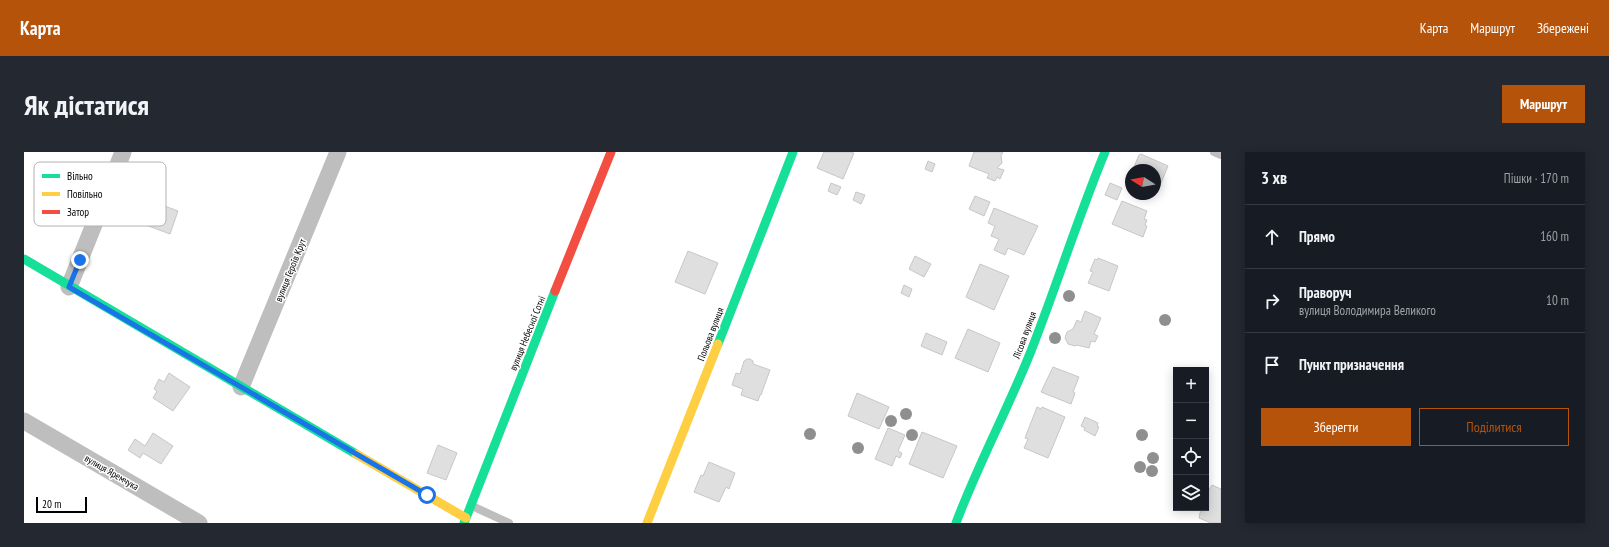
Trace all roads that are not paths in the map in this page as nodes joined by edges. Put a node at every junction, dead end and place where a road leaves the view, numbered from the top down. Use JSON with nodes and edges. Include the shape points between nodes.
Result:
{"nodes":[{"id":1,"x":123,"y":152,"type":"edge"},
{"id":2,"x":338,"y":152,"type":"edge"},
{"id":3,"x":611,"y":152,"type":"edge"},
{"id":4,"x":793,"y":152,"type":"edge"},
{"id":5,"x":1105,"y":152,"type":"edge"},
{"id":6,"x":1214,"y":152,"type":"edge"},
{"id":7,"x":1221,"y":155,"type":"edge"},
{"id":8,"x":119,"y":162,"type":"edge"},
{"id":9,"x":93,"y":226,"type":"edge"},
{"id":10,"x":24,"y":260,"type":"edge"},
{"id":11,"x":69,"y":287,"type":"junction"},
{"id":12,"x":241,"y":387,"type":"junction"},
{"id":13,"x":24,"y":420,"type":"edge"},
{"id":14,"x":471,"y":506,"type":"junction"},
{"id":15,"x":465,"y":521,"type":"edge"},
{"id":16,"x":199,"y":523,"type":"edge"},
{"id":17,"x":509,"y":523,"type":"edge"},
{"id":18,"x":647,"y":523,"type":"edge"},
{"id":19,"x":956,"y":523,"type":"edge"}],
"edges":[{"from":1,"to":8,"type":"street"},
{"from":2,"to":12,"type":"street","name":"вулиця Героїв Крут"},
{"from":3,"to":14,"type":"street","name":"вулиця Небесної Сотні"},
{"from":4,"to":18,"type":"street","name":"Польова вулиця"},
{"from":5,"to":19,"type":"street","name":"Лісова вулиця","via":[[1028,357]]},
{"from":6,"to":7,"type":"lane"},
{"from":9,"to":11,"type":"street"},
{"from":10,"to":11,"type":"street"},
{"from":11,"to":12,"type":"street"},
{"from":12,"to":15,"type":"street"},
{"from":13,"to":16,"type":"street","name":"вулиця Яремчука"},
{"from":14,"to":15,"type":"street","name":"вулиця Небесної Сотні"},
{"from":14,"to":17,"type":"lane"}]}
